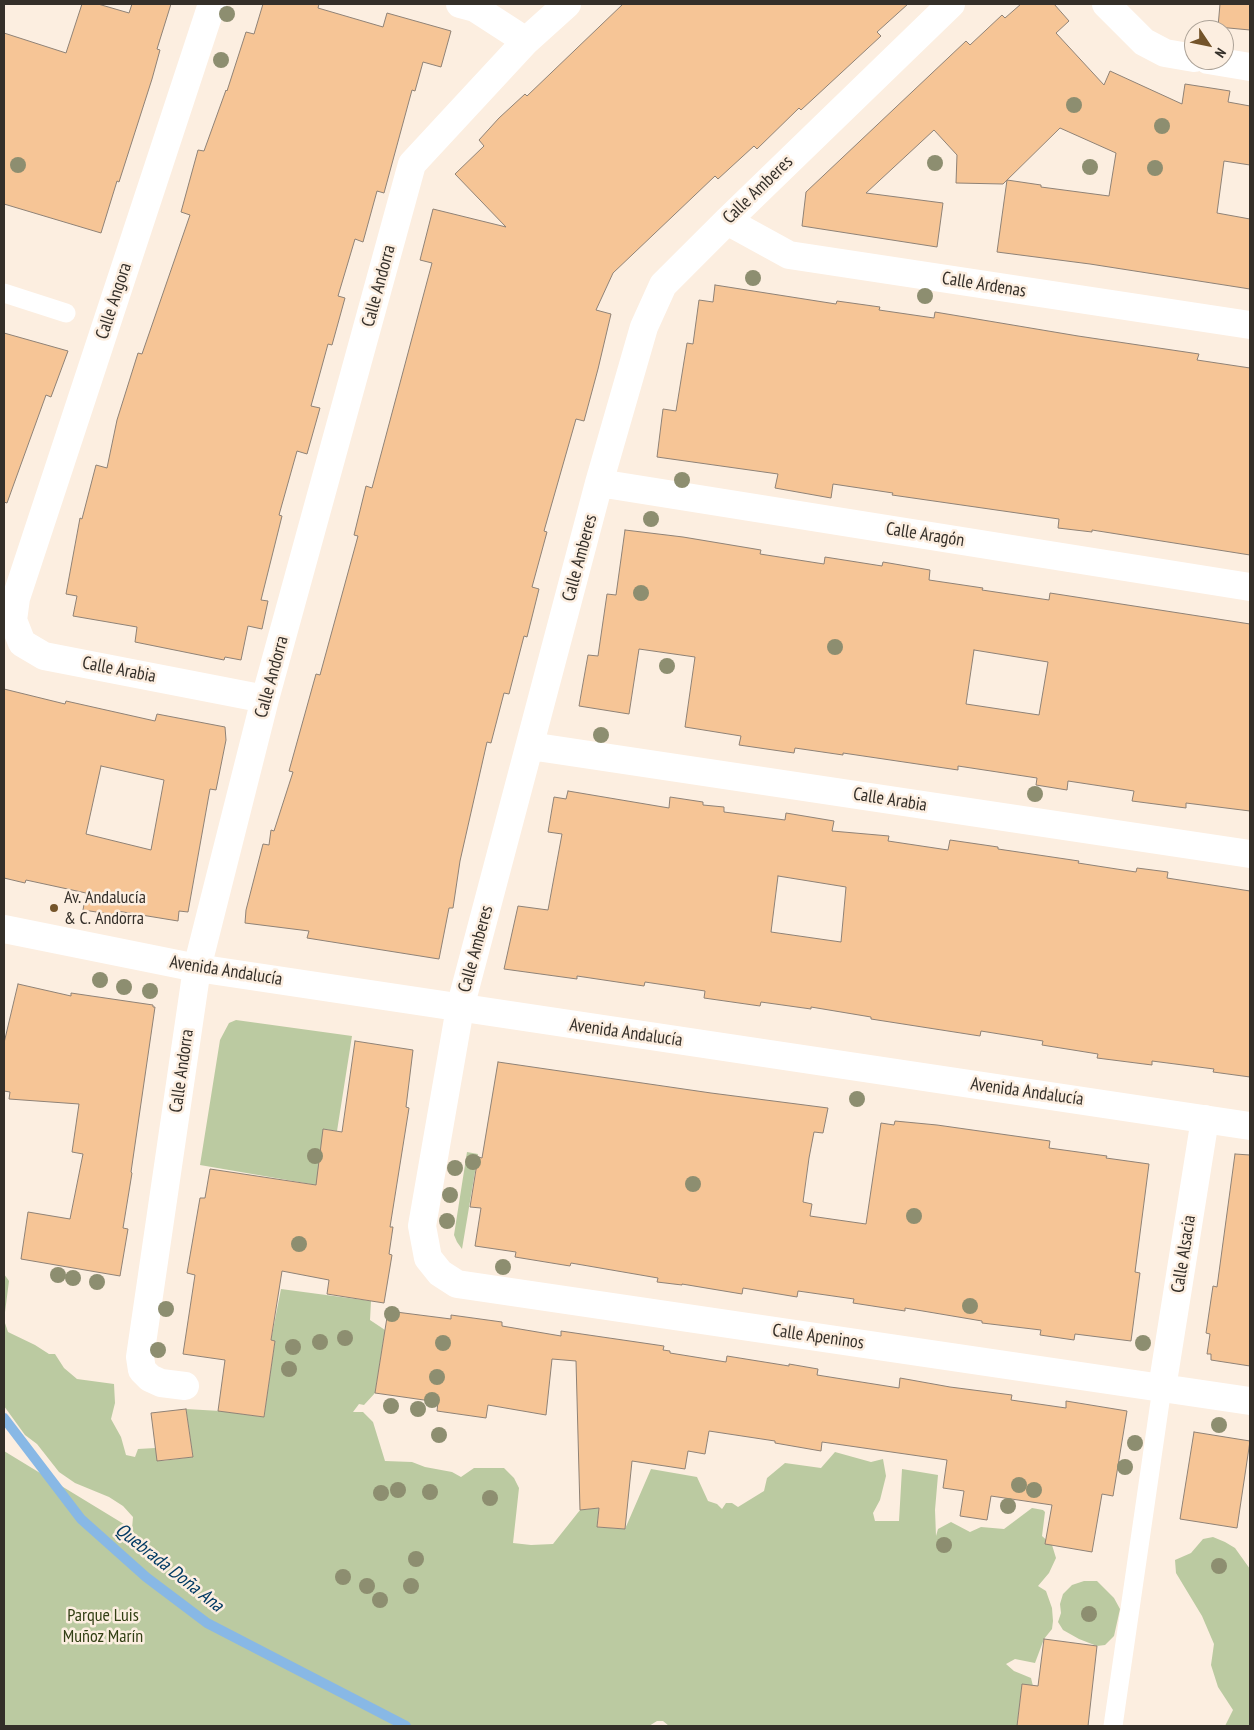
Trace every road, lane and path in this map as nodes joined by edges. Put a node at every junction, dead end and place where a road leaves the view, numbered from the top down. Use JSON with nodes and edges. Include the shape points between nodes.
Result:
{"nodes":[{"id":1,"x":212,"y":4,"type":"edge"},
{"id":2,"x":460,"y":4,"type":"edge"},
{"id":3,"x":567,"y":4,"type":"edge"},
{"id":4,"x":951,"y":4,"type":"edge"},
{"id":5,"x":1106,"y":4,"type":"edge"},
{"id":6,"x":526,"y":41,"type":"junction"},
{"id":7,"x":1184,"y":56,"type":"edge"},
{"id":8,"x":1234,"y":64,"type":"edge"},
{"id":9,"x":1250,"y":66,"type":"edge"},
{"id":10,"x":727,"y":220,"type":"junction"},
{"id":11,"x":4,"y":293,"type":"edge"},
{"id":12,"x":66,"y":313,"type":"dead end"},
{"id":13,"x":1250,"y":326,"type":"edge"},
{"id":14,"x":599,"y":484,"type":"junction"},
{"id":15,"x":1250,"y":587,"type":"edge"},
{"id":16,"x":16,"y":598,"type":"joint"},
{"id":17,"x":265,"y":699,"type":"junction"},
{"id":18,"x":530,"y":746,"type":"junction"},
{"id":19,"x":1250,"y":854,"type":"edge"},
{"id":20,"x":4,"y":929,"type":"edge"},
{"id":21,"x":197,"y":968,"type":"junction"},
{"id":22,"x":460,"y":1008,"type":"junction"},
{"id":23,"x":1205,"y":1119,"type":"junction"},
{"id":24,"x":1250,"y":1126,"type":"edge"},
{"id":25,"x":422,"y":1226,"type":"joint"},
{"id":26,"x":185,"y":1386,"type":"dead end"},
{"id":27,"x":1162,"y":1388,"type":"junction"},
{"id":28,"x":1250,"y":1401,"type":"edge"},
{"id":29,"x":1113,"y":1726,"type":"edge"}],
"edges":[{"from":1,"to":16,"type":"street","name":"Calle Angora"},
{"from":2,"to":6,"type":"street","via":[[474,8]]},
{"from":3,"to":6,"type":"street","name":"Calle Andorra"},
{"from":4,"to":10,"type":"street","name":"Calle Amberes"},
{"from":5,"to":7,"type":"street","via":[[1144,42],[1165,53]]},
{"from":6,"to":17,"type":"street","name":"Calle Andorra","via":[[412,164]]},
{"from":8,"to":9,"type":"street"},
{"from":10,"to":13,"type":"street","name":"Calle Ardenas","via":[[789,255]]},
{"from":10,"to":14,"type":"street","name":"Calle Amberes","via":[[663,285],[644,327]]},
{"from":11,"to":12,"type":"lane"},
{"from":14,"to":15,"type":"street","name":"Calle Aragón"},
{"from":14,"to":18,"type":"street","name":"Calle Amberes"},
{"from":16,"to":17,"type":"street","name":"Calle Arabia","via":[[13,620],[22,643],[44,656]]},
{"from":17,"to":21,"type":"street","name":"Calle Andorra"},
{"from":18,"to":19,"type":"street","name":"Calle Arabia"},
{"from":18,"to":22,"type":"street","name":"Calle Amberes"},
{"from":20,"to":21,"type":"street","name":"Avenida Andalucía"},
{"from":21,"to":22,"type":"street","name":"Avenida Andalucía"},
{"from":21,"to":26,"type":"street","name":"Calle Andorra","via":[[140,1357],[142,1370],[150,1378]]},
{"from":22,"to":23,"type":"street","name":"Avenida Andalucía"},
{"from":22,"to":25,"type":"street","name":"Calle Amberes"},
{"from":23,"to":24,"type":"street","name":"Avenida Andalucía"},
{"from":23,"to":27,"type":"street","name":"Calle Alsacia"},
{"from":25,"to":27,"type":"street","name":"Calle Apeninos","via":[[428,1258],[440,1273],[456,1284]]},
{"from":27,"to":28,"type":"street","name":"Calle Apeninos"},
{"from":27,"to":29,"type":"lane"}]}
